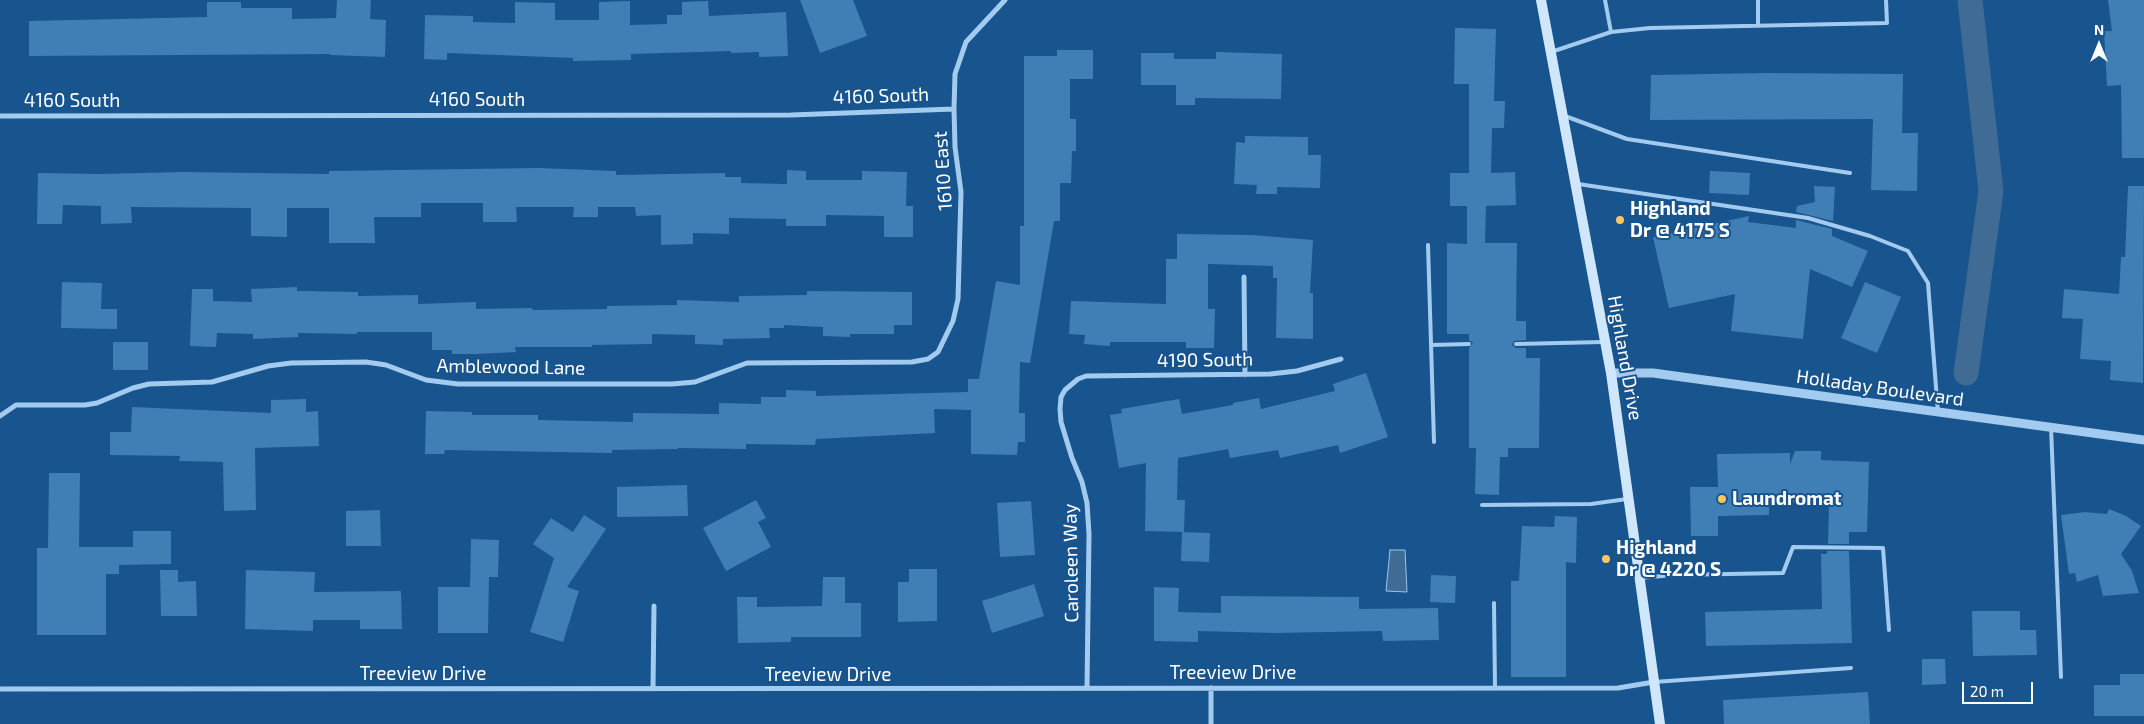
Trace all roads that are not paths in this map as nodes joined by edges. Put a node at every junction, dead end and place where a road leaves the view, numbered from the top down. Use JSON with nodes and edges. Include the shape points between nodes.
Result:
{"nodes":[{"id":1,"x":1005,"y":0,"type":"edge"},
{"id":2,"x":1541,"y":0,"type":"edge"},
{"id":3,"x":1604,"y":0,"type":"edge"},
{"id":4,"x":1758,"y":0,"type":"edge"},
{"id":5,"x":1886,"y":0,"type":"edge"},
{"id":6,"x":1758,"y":25,"type":"junction"},
{"id":7,"x":1611,"y":32,"type":"junction"},
{"id":8,"x":1551,"y":52,"type":"junction"},
{"id":9,"x":954,"y":108,"type":"junction"},
{"id":10,"x":0,"y":116,"type":"edge"},
{"id":11,"x":1563,"y":116,"type":"junction"},
{"id":12,"x":1850,"y":173,"type":"dead end"},
{"id":13,"x":1576,"y":183,"type":"junction"},
{"id":14,"x":1428,"y":245,"type":"dead end"},
{"id":15,"x":1244,"y":277,"type":"dead end"},
{"id":16,"x":1606,"y":342,"type":"junction"},
{"id":17,"x":1469,"y":344,"type":"dead end"},
{"id":18,"x":1516,"y":344,"type":"dead end"},
{"id":19,"x":1430,"y":345,"type":"junction"},
{"id":20,"x":938,"y":352,"type":"joint"},
{"id":21,"x":1341,"y":359,"type":"dead end"},
{"id":22,"x":1611,"y":372,"type":"junction"},
{"id":23,"x":1245,"y":374,"type":"junction"},
{"id":24,"x":1070,"y":385,"type":"joint"},
{"id":25,"x":1938,"y":412,"type":"junction"},
{"id":26,"x":0,"y":416,"type":"edge"},
{"id":27,"x":2051,"y":427,"type":"junction"},
{"id":28,"x":2144,"y":440,"type":"edge"},
{"id":29,"x":1434,"y":442,"type":"dead end"},
{"id":30,"x":1629,"y":498,"type":"junction"},
{"id":31,"x":1482,"y":505,"type":"dead end"},
{"id":32,"x":1640,"y":578,"type":"junction"},
{"id":33,"x":1494,"y":602,"type":"dead end"},
{"id":34,"x":654,"y":606,"type":"dead end"},
{"id":35,"x":1889,"y":630,"type":"dead end"},
{"id":36,"x":1851,"y":668,"type":"dead end"},
{"id":37,"x":2061,"y":676,"type":"dead end"},
{"id":38,"x":1654,"y":682,"type":"junction"},
{"id":39,"x":1087,"y":688,"type":"junction"},
{"id":40,"x":1212,"y":688,"type":"junction"},
{"id":41,"x":1495,"y":688,"type":"junction"},
{"id":42,"x":0,"y":689,"type":"edge"},
{"id":43,"x":653,"y":689,"type":"junction"},
{"id":44,"x":1211,"y":724,"type":"edge"},
{"id":45,"x":1660,"y":724,"type":"edge"}],
"edges":[{"from":1,"to":9,"type":"street","name":"1610 East","via":[[966,42],[955,74]]},
{"from":2,"to":8,"type":"main road","name":"Highland Drive"},
{"from":3,"to":7,"type":"lane"},
{"from":4,"to":6,"type":"lane"},
{"from":5,"to":6,"type":"lane","via":[[1887,23]]},
{"from":6,"to":7,"type":"lane"},
{"from":7,"to":8,"type":"lane"},
{"from":8,"to":11,"type":"main road","name":"Highland Drive"},
{"from":9,"to":10,"type":"street","name":"4160 South","via":[[791,115]]},
{"from":9,"to":20,"type":"street","name":"1610 East","via":[[961,192],[960,277],[953,321]]},
{"from":11,"to":12,"type":"lane","via":[[1627,139]]},
{"from":11,"to":13,"type":"main road","name":"Highland Drive"},
{"from":13,"to":16,"type":"main road","name":"Highland Drive"},
{"from":13,"to":25,"type":"lane","via":[[1808,218],[1908,251],[1928,283]]},
{"from":14,"to":19,"type":"lane"},
{"from":15,"to":23,"type":"street"},
{"from":16,"to":18,"type":"lane"},
{"from":16,"to":22,"type":"main road","name":"Highland Drive"},
{"from":17,"to":19,"type":"lane"},
{"from":19,"to":29,"type":"lane"},
{"from":20,"to":26,"type":"street","name":"Amblewood Lane","via":[[928,359],[912,362],[747,363],[695,382],[672,384],[458,384],[426,380],[386,365],[366,362],[285,363],[212,382],[149,384],[85,405],[16,405]]},
{"from":21,"to":23,"type":"street","name":"4190 South","via":[[1297,371]]},
{"from":22,"to":25,"type":"street","name":"Holladay Boulevard","via":[[1653,373]]},
{"from":22,"to":30,"type":"main road","name":"Highland Drive"},
{"from":23,"to":24,"type":"street","name":"4190 South","via":[[1097,375],[1086,376]]},
{"from":24,"to":39,"type":"street","name":"Caroleen Way","via":[[1061,397],[1060,409],[1064,435],[1087,503]]},
{"from":25,"to":27,"type":"street","name":"Holladay Boulevard"},
{"from":27,"to":28,"type":"street","name":"Holladay Boulevard"},
{"from":27,"to":37,"type":"lane"},
{"from":30,"to":31,"type":"lane","via":[[1592,504]]},
{"from":30,"to":32,"type":"main road","name":"Highland Drive"},
{"from":32,"to":35,"type":"lane","via":[[1782,573],[1793,547],[1883,548]]},
{"from":32,"to":38,"type":"main road","name":"Highland Drive"},
{"from":33,"to":41,"type":"lane"},
{"from":34,"to":43,"type":"street"},
{"from":36,"to":38,"type":"lane"},
{"from":38,"to":41,"type":"street","name":"Treeview Drive","via":[[1618,688]]},
{"from":38,"to":45,"type":"main road","name":"Highland Drive"},
{"from":39,"to":40,"type":"street","name":"Treeview Drive"},
{"from":39,"to":43,"type":"street","name":"Treeview Drive"},
{"from":40,"to":41,"type":"street","name":"Treeview Drive"},
{"from":40,"to":44,"type":"street"},
{"from":42,"to":43,"type":"street","name":"Treeview Drive"}]}
